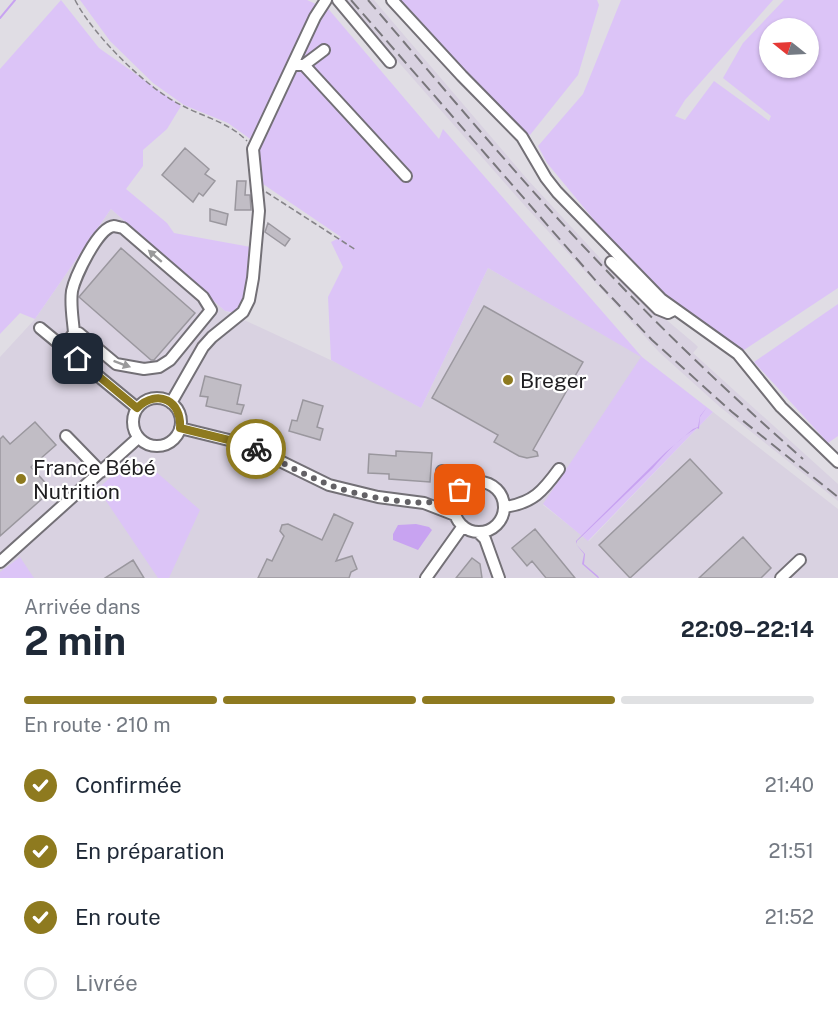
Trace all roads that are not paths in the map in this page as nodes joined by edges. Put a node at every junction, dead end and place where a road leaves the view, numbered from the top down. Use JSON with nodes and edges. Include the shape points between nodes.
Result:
{"nodes":[{"id":1,"x":326,"y":0,"type":"edge"},
{"id":2,"x":338,"y":0,"type":"edge"},
{"id":3,"x":392,"y":0,"type":"edge"},
{"id":4,"x":324,"y":50,"type":"dead end"},
{"id":5,"x":390,"y":62,"type":"dead end"},
{"id":6,"x":298,"y":65,"type":"junction"},
{"id":7,"x":406,"y":176,"type":"dead end"},
{"id":8,"x":611,"y":262,"type":"dead end"},
{"id":9,"x":674,"y":310,"type":"junction"},
{"id":10,"x":40,"y":328,"type":"dead end"},
{"id":11,"x":74,"y":333,"type":"junction"},
{"id":12,"x":63,"y":347,"type":"junction"},
{"id":13,"x":171,"y":403,"type":"junction"},
{"id":14,"x":137,"y":408,"type":"junction"},
{"id":15,"x":180,"y":428,"type":"junction"},
{"id":16,"x":66,"y":436,"type":"dead end"},
{"id":17,"x":138,"y":438,"type":"junction"},
{"id":18,"x":838,"y":462,"type":"edge"},
{"id":19,"x":560,"y":469,"type":"dead end"},
{"id":20,"x":442,"y":471,"type":"dead end"},
{"id":21,"x":101,"y":472,"type":"junction"},
{"id":22,"x":465,"y":486,"type":"junction"},
{"id":23,"x":457,"y":495,"type":"junction"},
{"id":24,"x":424,"y":503,"type":"junction"},
{"id":25,"x":505,"y":507,"type":"junction"},
{"id":26,"x":455,"y":514,"type":"junction"},
{"id":27,"x":463,"y":526,"type":"junction"},
{"id":28,"x":494,"y":528,"type":"junction"},
{"id":29,"x":478,"y":532,"type":"junction"},
{"id":30,"x":494,"y":560,"type":"junction"},
{"id":31,"x":800,"y":560,"type":"dead end"},
{"id":32,"x":0,"y":562,"type":"edge"},
{"id":33,"x":426,"y":578,"type":"edge"},
{"id":34,"x":499,"y":578,"type":"edge"},
{"id":35,"x":781,"y":578,"type":"edge"}],
"edges":[{"from":1,"to":6,"type":"street","via":[[315,17]]},
{"from":2,"to":5,"type":"street"},
{"from":3,"to":9,"type":"street","via":[[511,124],[557,192]]},
{"from":4,"to":6,"type":"street"},
{"from":6,"to":7,"type":"street"},
{"from":6,"to":13,"type":"street","via":[[253,149],[259,211],[249,300],[243,312],[203,347]]},
{"from":8,"to":9,"type":"street","via":[[658,309],[668,313]]},
{"from":9,"to":18,"type":"street","via":[[738,354],[782,407]]},
{"from":10,"to":12,"type":"street"},
{"from":11,"to":11,"type":"street","one_way":true,"via":[[116,364],[144,369],[159,367],[170,360],[211,310],[203,297],[123,228],[115,226],[101,234],[79,269],[71,303]]},
{"from":11,"to":12,"type":"street"},
{"from":12,"to":14,"type":"street"},
{"from":13,"to":14,"type":"street","via":[[149,399]]},
{"from":13,"to":15,"type":"street","via":[[178,410]]},
{"from":14,"to":17,"type":"street","via":[[133,423]]},
{"from":15,"to":17,"type":"street","via":[[166,445],[151,446]]},
{"from":15,"to":24,"type":"street","via":[[245,444],[329,485]]},
{"from":16,"to":21,"type":"street"},
{"from":17,"to":21,"type":"street"},
{"from":19,"to":25,"type":"street","via":[[544,490],[519,505]]},
{"from":20,"to":22,"type":"street"},
{"from":21,"to":32,"type":"street"},
{"from":22,"to":23,"type":"street"},
{"from":22,"to":25,"type":"street","via":[[480,481],[488,483],[501,492]]},
{"from":23,"to":24,"type":"street","via":[[445,501]]},
{"from":23,"to":26,"type":"street"},
{"from":24,"to":26,"type":"street"},
{"from":25,"to":28,"type":"street"},
{"from":26,"to":27,"type":"street"},
{"from":27,"to":29,"type":"street"},
{"from":27,"to":33,"type":"street"},
{"from":28,"to":29,"type":"street"},
{"from":28,"to":30,"type":"street"},
{"from":29,"to":30,"type":"street"},
{"from":30,"to":34,"type":"street"},
{"from":31,"to":35,"type":"street"}]}
